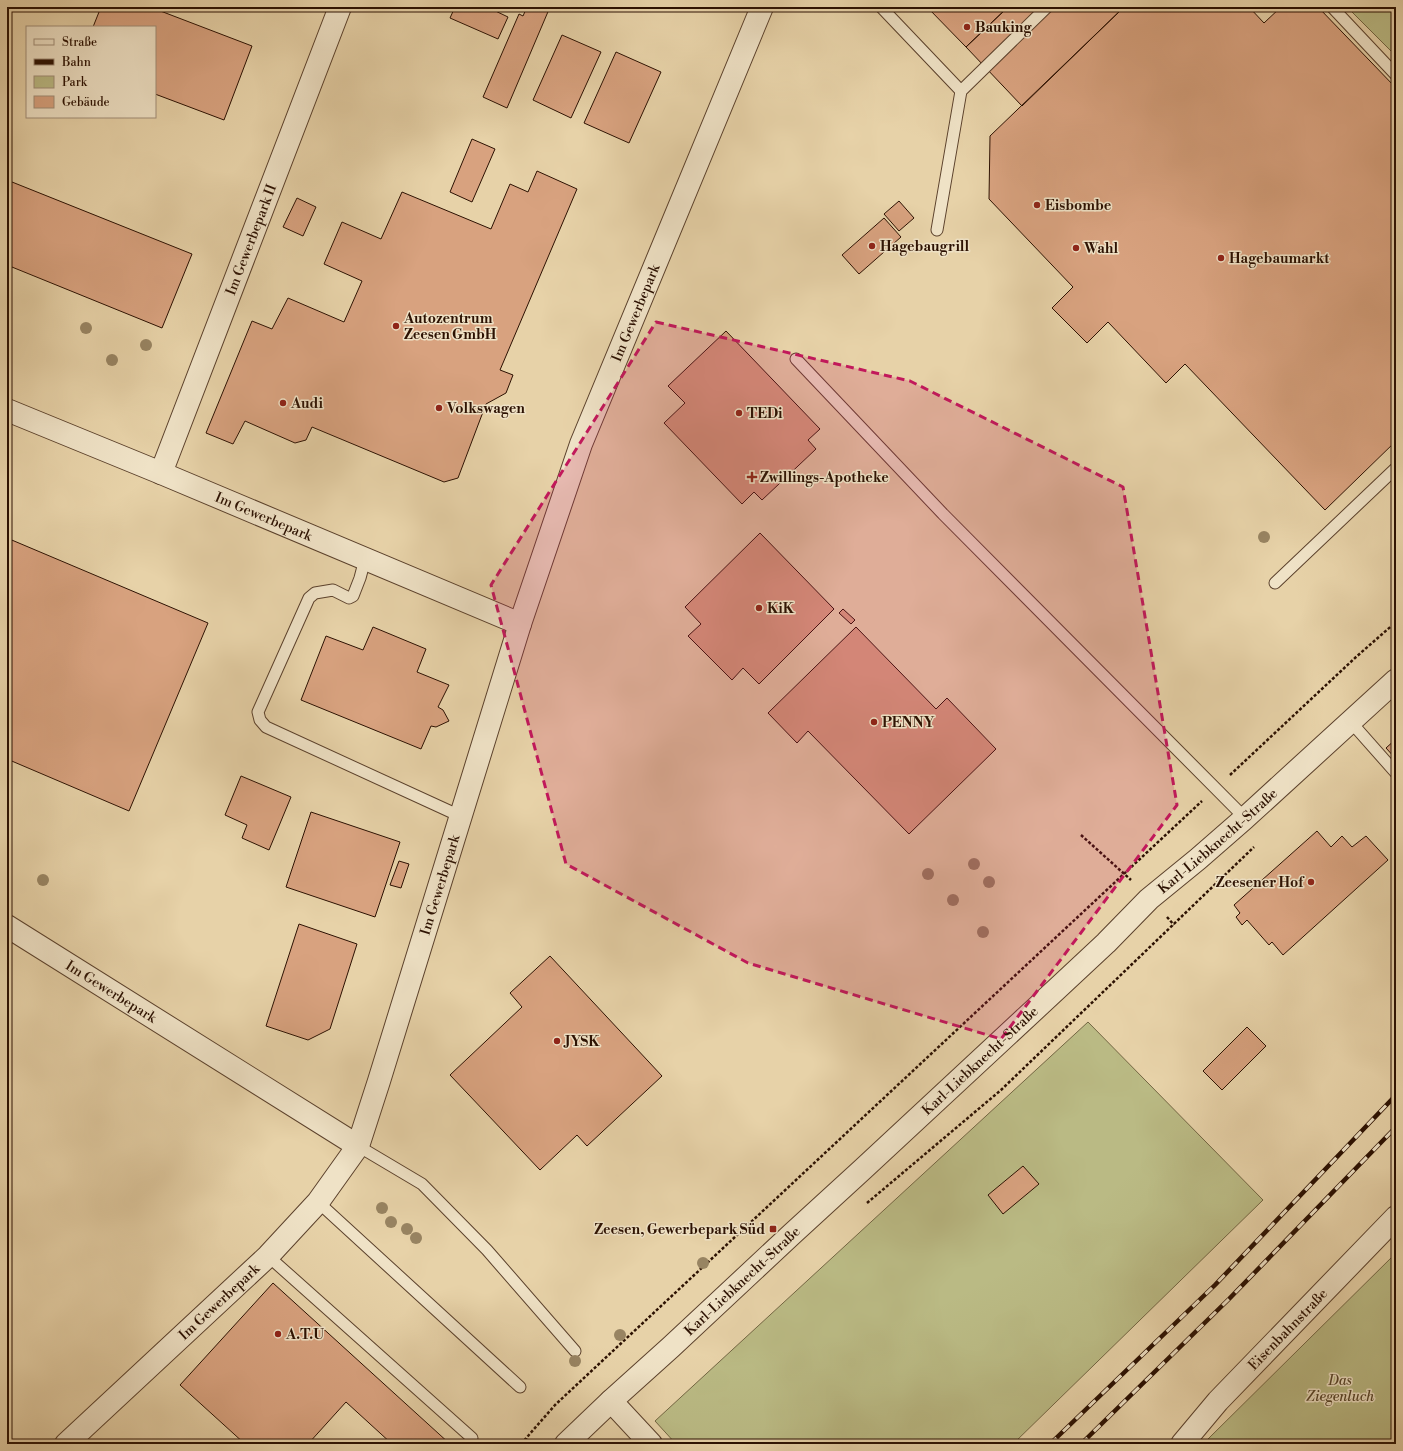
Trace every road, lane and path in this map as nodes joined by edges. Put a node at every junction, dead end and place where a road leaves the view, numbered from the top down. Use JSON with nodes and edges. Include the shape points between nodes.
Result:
{"nodes":[{"id":1,"x":340,"y":7,"type":"edge"},
{"id":2,"x":762,"y":7,"type":"edge"},
{"id":3,"x":881,"y":7,"type":"edge"},
{"id":4,"x":1048,"y":7,"type":"edge"},
{"id":5,"x":1332,"y":7,"type":"edge"},
{"id":6,"x":1396,"y":75,"type":"edge"},
{"id":7,"x":962,"y":91,"type":"junction"},
{"id":8,"x":937,"y":230,"type":"dead end"},
{"id":9,"x":796,"y":359,"type":"dead end"},
{"id":10,"x":7,"y":410,"type":"edge"},
{"id":11,"x":1396,"y":468,"type":"edge"},
{"id":12,"x":160,"y":473,"type":"junction"},
{"id":13,"x":365,"y":559,"type":"junction"},
{"id":14,"x":1275,"y":583,"type":"dead end"},
{"id":15,"x":1396,"y":622,"type":"edge"},
{"id":16,"x":520,"y":624,"type":"junction"},
{"id":17,"x":1394,"y":686,"type":"edge"},
{"id":18,"x":1350,"y":722,"type":"junction"},
{"id":19,"x":1396,"y":773,"type":"edge"},
{"id":20,"x":1216,"y":788,"type":"junction"},
{"id":21,"x":460,"y":816,"type":"junction"},
{"id":22,"x":1245,"y":818,"type":"junction"},
{"id":23,"x":1081,"y":834,"type":"dead end"},
{"id":24,"x":1257,"y":844,"type":"dead end"},
{"id":25,"x":1125,"y":873,"type":"junction"},
{"id":26,"x":1150,"y":899,"type":"junction"},
{"id":27,"x":1174,"y":925,"type":"junction"},
{"id":28,"x":7,"y":926,"type":"edge"},
{"id":29,"x":358,"y":1146,"type":"junction"},
{"id":30,"x":318,"y":1202,"type":"junction"},
{"id":31,"x":861,"y":1208,"type":"dead end"},
{"id":32,"x":1396,"y":1217,"type":"edge"},
{"id":33,"x":268,"y":1256,"type":"junction"},
{"id":34,"x":575,"y":1351,"type":"dead end"},
{"id":35,"x":520,"y":1388,"type":"dead end"},
{"id":36,"x":612,"y":1401,"type":"junction"},
{"id":37,"x":472,"y":1438,"type":"dead end"},
{"id":38,"x":526,"y":1439,"type":"junction"},
{"id":39,"x":66,"y":1444,"type":"edge"},
{"id":40,"x":521,"y":1444,"type":"edge"},
{"id":41,"x":531,"y":1444,"type":"edge"},
{"id":42,"x":566,"y":1444,"type":"edge"},
{"id":43,"x":651,"y":1444,"type":"edge"},
{"id":44,"x":1182,"y":1444,"type":"edge"}],
"edges":[{"from":1,"to":12,"type":"street","name":"Im Gewerbepark II"},
{"from":2,"to":16,"type":"street","name":"Im Gewerbepark","via":[[581,444]]},
{"from":3,"to":7,"type":"lane"},
{"from":4,"to":7,"type":"lane"},
{"from":5,"to":6,"type":"lane"},
{"from":7,"to":8,"type":"lane"},
{"from":9,"to":20,"type":"lane","via":[[943,514]]},
{"from":10,"to":12,"type":"street","name":"Im Gewerbepark"},
{"from":11,"to":14,"type":"lane"},
{"from":12,"to":13,"type":"street","name":"Im Gewerbepark"},
{"from":13,"to":16,"type":"street","name":"Im Gewerbepark"},
{"from":13,"to":21,"type":"lane","via":[[353,596],[349,598],[333,590],[315,593],[308,598],[258,712],[260,720],[266,727]]},
{"from":15,"to":20,"type":"path"},
{"from":16,"to":21,"type":"street","name":"Im Gewerbepark"},
{"from":17,"to":18,"type":"street","name":"Karl-Liebknecht-Straße"},
{"from":18,"to":19,"type":"lane"},
{"from":18,"to":22,"type":"street","name":"Karl-Liebknecht-Straße"},
{"from":20,"to":22,"type":"lane"},
{"from":20,"to":25,"type":"path"},
{"from":21,"to":29,"type":"street","name":"Im Gewerbepark"},
{"from":22,"to":26,"type":"street","name":"Karl-Liebknecht-Straße"},
{"from":23,"to":25,"type":"path"},
{"from":24,"to":27,"type":"path"},
{"from":25,"to":26,"type":"path"},
{"from":25,"to":38,"type":"path","via":[[555,1405]]},
{"from":26,"to":27,"type":"path"},
{"from":26,"to":36,"type":"street","name":"Karl-Liebknecht-Straße","via":[[1062,985]]},
{"from":27,"to":31,"type":"path","via":[[1001,1090]]},
{"from":28,"to":29,"type":"street","name":"Im Gewerbepark"},
{"from":29,"to":30,"type":"street","name":"Im Gewerbepark"},
{"from":29,"to":34,"type":"lane","via":[[422,1184],[486,1250]]},
{"from":30,"to":33,"type":"street","name":"Im Gewerbepark"},
{"from":30,"to":35,"type":"lane"},
{"from":32,"to":44,"type":"street","name":"Eisenbahnstraße","via":[[1218,1401]]},
{"from":33,"to":37,"type":"lane"},
{"from":33,"to":39,"type":"street","name":"Im Gewerbepark"},
{"from":36,"to":42,"type":"street","name":"Karl-Liebknecht-Straße"},
{"from":36,"to":43,"type":"street"},
{"from":38,"to":40,"type":"path"},
{"from":38,"to":41,"type":"path"}]}
